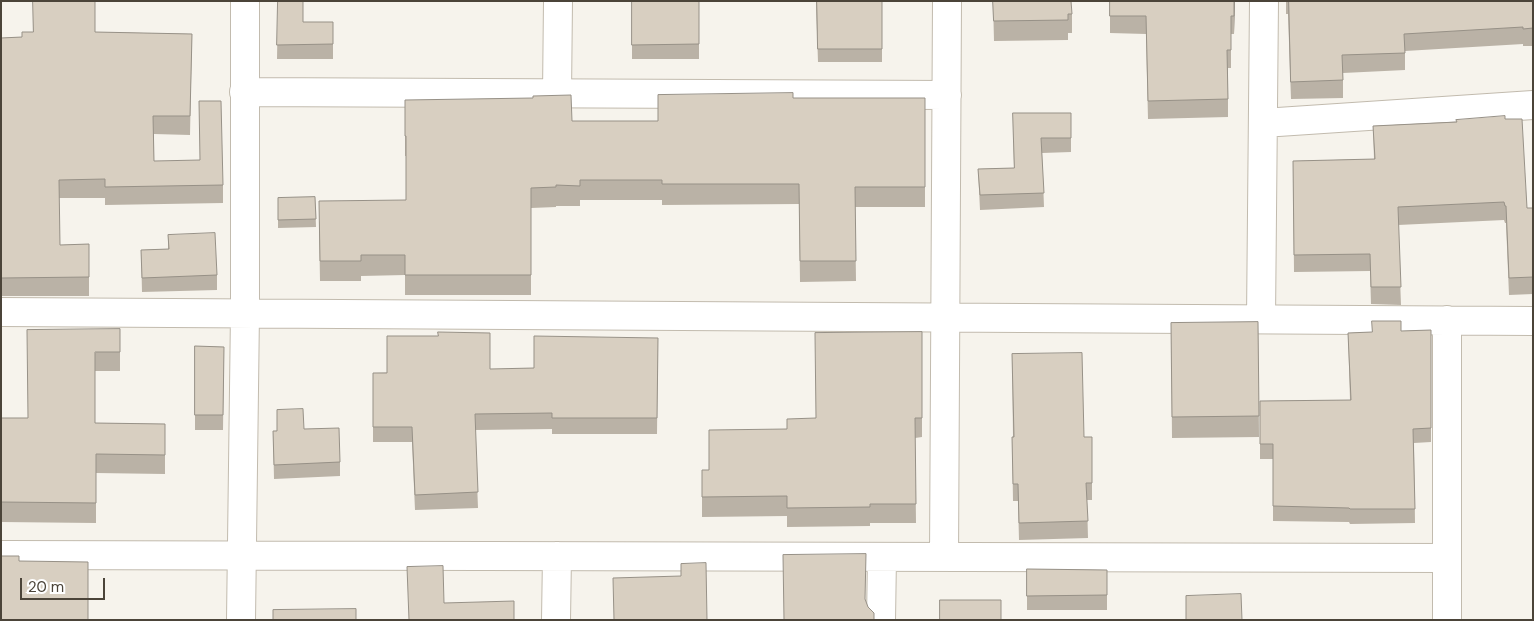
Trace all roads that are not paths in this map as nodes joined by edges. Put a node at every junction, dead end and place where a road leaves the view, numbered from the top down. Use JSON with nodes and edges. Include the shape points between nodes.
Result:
{"nodes":[{"id":1,"x":245,"y":1,"type":"edge"},
{"id":2,"x":558,"y":1,"type":"edge"},
{"id":3,"x":947,"y":1,"type":"edge"},
{"id":4,"x":1264,"y":1,"type":"edge"},
{"id":5,"x":244,"y":92,"type":"junction"},
{"id":6,"x":557,"y":94,"type":"junction"},
{"id":7,"x":947,"y":95,"type":"junction"},
{"id":8,"x":1533,"y":105,"type":"edge"},
{"id":9,"x":1262,"y":123,"type":"junction"},
{"id":10,"x":1,"y":312,"type":"edge"},
{"id":11,"x":245,"y":312,"type":"junction"},
{"id":12,"x":945,"y":317,"type":"junction"},
{"id":13,"x":1260,"y":319,"type":"junction"},
{"id":14,"x":1447,"y":320,"type":"junction"},
{"id":15,"x":1533,"y":321,"type":"edge"},
{"id":16,"x":1,"y":555,"type":"edge"},
{"id":17,"x":241,"y":556,"type":"junction"},
{"id":18,"x":556,"y":556,"type":"junction"},
{"id":19,"x":882,"y":557,"type":"junction"},
{"id":20,"x":944,"y":557,"type":"junction"},
{"id":21,"x":1447,"y":558,"type":"junction"},
{"id":22,"x":241,"y":620,"type":"edge"},
{"id":23,"x":556,"y":620,"type":"edge"},
{"id":24,"x":881,"y":620,"type":"edge"},
{"id":25,"x":1447,"y":620,"type":"edge"}],
"edges":[{"from":1,"to":5,"type":"street"},
{"from":2,"to":6,"type":"street"},
{"from":3,"to":7,"type":"street"},
{"from":4,"to":9,"type":"street"},
{"from":5,"to":6,"type":"street"},
{"from":5,"to":11,"type":"street"},
{"from":6,"to":7,"type":"street"},
{"from":7,"to":12,"type":"street"},
{"from":8,"to":9,"type":"street"},
{"from":9,"to":13,"type":"street"},
{"from":10,"to":11,"type":"street"},
{"from":11,"to":12,"type":"street"},
{"from":11,"to":17,"type":"street"},
{"from":12,"to":13,"type":"street"},
{"from":12,"to":20,"type":"street"},
{"from":13,"to":14,"type":"street"},
{"from":14,"to":15,"type":"street"},
{"from":14,"to":21,"type":"street"},
{"from":16,"to":17,"type":"street"},
{"from":17,"to":18,"type":"street"},
{"from":17,"to":22,"type":"street"},
{"from":18,"to":19,"type":"street"},
{"from":18,"to":23,"type":"street"},
{"from":19,"to":20,"type":"street"},
{"from":19,"to":24,"type":"street"},
{"from":20,"to":21,"type":"street"},
{"from":21,"to":25,"type":"street"}]}
